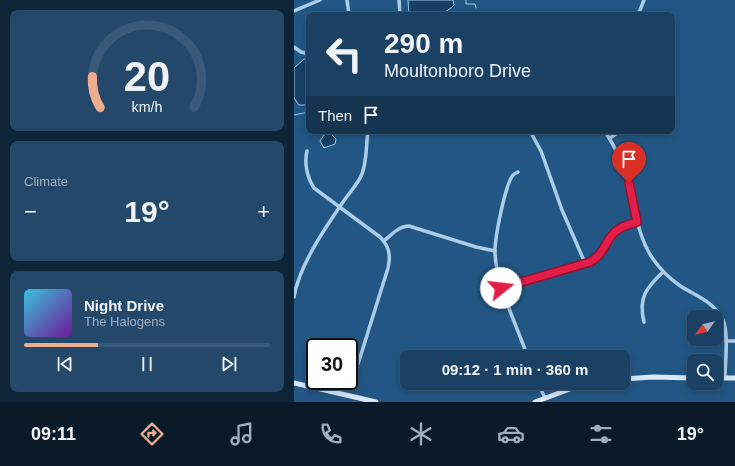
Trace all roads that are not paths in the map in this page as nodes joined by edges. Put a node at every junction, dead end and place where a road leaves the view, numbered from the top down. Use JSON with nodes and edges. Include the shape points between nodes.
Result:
{"nodes":[{"id":1,"x":320,"y":0,"type":"edge"},
{"id":2,"x":347,"y":0,"type":"edge"},
{"id":3,"x":399,"y":0,"type":"edge"},
{"id":4,"x":644,"y":0,"type":"edge"},
{"id":5,"x":294,"y":11,"type":"edge"},
{"id":6,"x":349,"y":12,"type":"edge"},
{"id":7,"x":400,"y":12,"type":"edge"},
{"id":8,"x":639,"y":12,"type":"edge"},
{"id":9,"x":294,"y":47,"type":"edge"},
{"id":10,"x":306,"y":53,"type":"edge"},
{"id":11,"x":368,"y":134,"type":"edge"},
{"id":12,"x":532,"y":134,"type":"edge"},
{"id":13,"x":607,"y":134,"type":"edge"},
{"id":14,"x":616,"y":134,"type":"edge"},
{"id":15,"x":610,"y":138,"type":"junction"},
{"id":16,"x":307,"y":151,"type":"dead end"},
{"id":17,"x":518,"y":172,"type":"dead end"},
{"id":18,"x":339,"y":207,"type":"junction"},
{"id":19,"x":637,"y":222,"type":"junction"},
{"id":20,"x":384,"y":242,"type":"junction"},
{"id":21,"x":495,"y":251,"type":"junction"},
{"id":22,"x":585,"y":263,"type":"junction"},
{"id":23,"x":663,"y":272,"type":"junction"},
{"id":24,"x":501,"y":288,"type":"junction"},
{"id":25,"x":294,"y":297,"type":"edge"},
{"id":26,"x":644,"y":322,"type":"dead end"},
{"id":27,"x":726,"y":341,"type":"junction"},
{"id":28,"x":735,"y":341,"type":"edge"},
{"id":29,"x":526,"y":350,"type":"edge"},
{"id":30,"x":358,"y":364,"type":"edge"},
{"id":31,"x":687,"y":378,"type":"edge"},
{"id":32,"x":725,"y":378,"type":"joint"},
{"id":33,"x":735,"y":378,"type":"edge"},
{"id":34,"x":630,"y":379,"type":"edge"},
{"id":35,"x":294,"y":383,"type":"edge"},
{"id":36,"x":541,"y":390,"type":"edge"},
{"id":37,"x":567,"y":390,"type":"edge"},
{"id":38,"x":545,"y":398,"type":"junction"},
{"id":39,"x":376,"y":402,"type":"edge"},
{"id":40,"x":536,"y":402,"type":"edge"}],
"edges":[{"from":1,"to":5,"type":"street"},
{"from":2,"to":6,"type":"street"},
{"from":3,"to":7,"type":"street"},
{"from":4,"to":8,"type":"street"},
{"from":9,"to":10,"type":"street"},
{"from":11,"to":18,"type":"street","via":[[361,176]]},
{"from":12,"to":22,"type":"street","via":[[541,151],[562,210]]},
{"from":13,"to":15,"type":"street"},
{"from":14,"to":15,"type":"street"},
{"from":15,"to":19,"type":"street","via":[[629,183]]},
{"from":16,"to":18,"type":"street","via":[[305,160],[310,182]]},
{"from":17,"to":21,"type":"street","via":[[512,176],[506,192]]},
{"from":18,"to":20,"type":"street"},
{"from":18,"to":25,"type":"street","via":[[300,274]]},
{"from":19,"to":22,"type":"street","via":[[617,230],[599,256]]},
{"from":19,"to":23,"type":"street","via":[[647,249]]},
{"from":20,"to":21,"type":"street","via":[[396,230],[409,226]]},
{"from":20,"to":30,"type":"street","via":[[390,259]]},
{"from":21,"to":24,"type":"street"},
{"from":22,"to":24,"type":"street"},
{"from":23,"to":26,"type":"street","via":[[642,298]]},
{"from":23,"to":27,"type":"street","via":[[719,312],[724,323]]},
{"from":24,"to":29,"type":"street"},
{"from":27,"to":28,"type":"street"},
{"from":27,"to":32,"type":"street"},
{"from":31,"to":34,"type":"main road"},
{"from":32,"to":33,"type":"main road"},
{"from":35,"to":39,"type":"main road"},
{"from":36,"to":38,"type":"street"},
{"from":37,"to":38,"type":"main road"},
{"from":38,"to":40,"type":"main road"}]}
